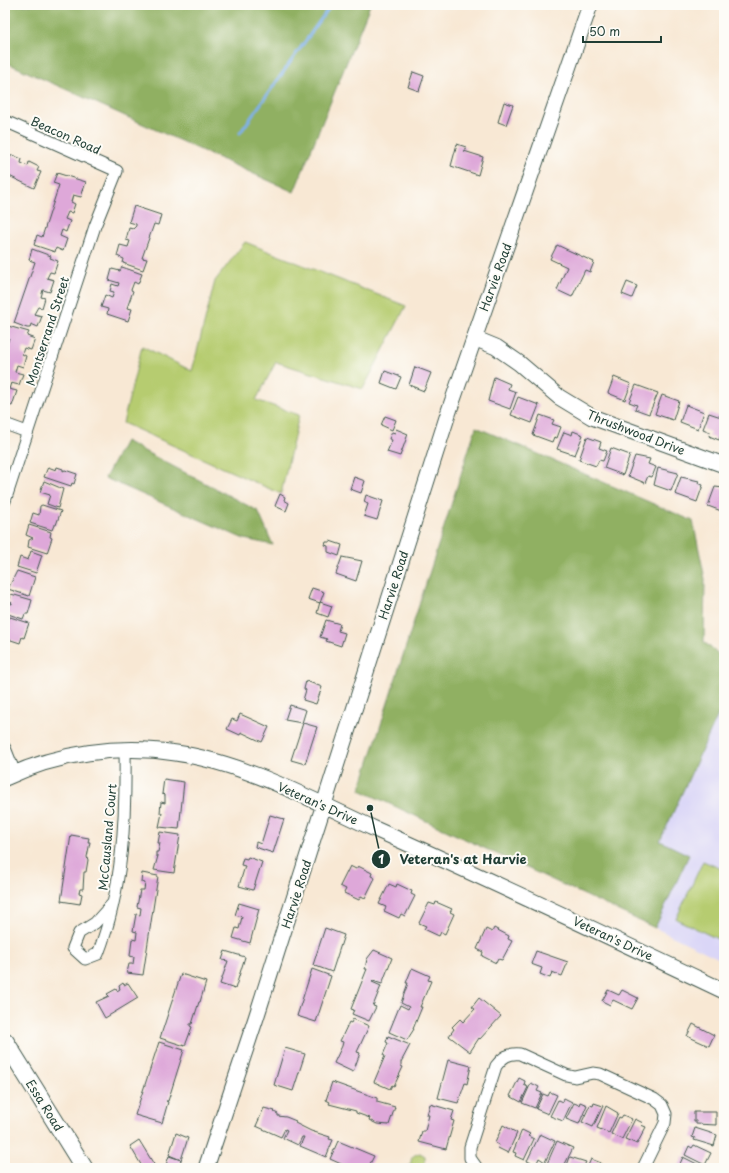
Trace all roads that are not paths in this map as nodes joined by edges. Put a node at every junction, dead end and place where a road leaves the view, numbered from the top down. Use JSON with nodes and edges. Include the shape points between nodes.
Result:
{"nodes":[{"id":1,"x":590,"y":5,"type":"edge"},
{"id":2,"x":5,"y":121,"type":"edge"},
{"id":3,"x":117,"y":171,"type":"joint"},
{"id":4,"x":474,"y":338,"type":"junction"},
{"id":5,"x":5,"y":424,"type":"edge"},
{"id":6,"x":28,"y":432,"type":"junction"},
{"id":7,"x":724,"y":465,"type":"edge"},
{"id":8,"x":5,"y":501,"type":"edge"},
{"id":9,"x":5,"y":748,"type":"edge"},
{"id":10,"x":125,"y":750,"type":"junction"},
{"id":11,"x":10,"y":776,"type":"edge"},
{"id":12,"x":323,"y":805,"type":"junction"},
{"id":13,"x":113,"y":903,"type":"junction"},
{"id":14,"x":724,"y":991,"type":"edge"},
{"id":15,"x":5,"y":1041,"type":"edge"},
{"id":16,"x":84,"y":1168,"type":"edge"},
{"id":17,"x":206,"y":1168,"type":"edge"},
{"id":18,"x":477,"y":1168,"type":"edge"},
{"id":19,"x":643,"y":1168,"type":"edge"}],
"edges":[{"from":1,"to":4,"type":"street","name":"Harvie Road"},
{"from":2,"to":3,"type":"street","name":"Beacon Road"},
{"from":3,"to":6,"type":"street","name":"Montserrand Street","via":[[95,226]]},
{"from":4,"to":7,"type":"street","name":"Thrushwood Drive","via":[[496,346],[559,397],[592,417]]},
{"from":4,"to":12,"type":"street","name":"Harvie Road"},
{"from":5,"to":6,"type":"street"},
{"from":6,"to":8,"type":"street","name":"Montserrand Street"},
{"from":9,"to":11,"type":"street"},
{"from":10,"to":11,"type":"street","name":"Veteran's Drive","via":[[60,757]]},
{"from":10,"to":12,"type":"street","name":"Veteran's Drive","via":[[176,753],[222,763]]},
{"from":10,"to":13,"type":"street","name":"McCausland Court","via":[[125,807]]},
{"from":12,"to":14,"type":"street","name":"Veteran's Drive"},
{"from":12,"to":17,"type":"street","name":"Harvie Road"},
{"from":13,"to":13,"type":"street","name":"McCausland Court","via":[[95,923],[79,933],[73,948],[85,959],[98,954],[106,934]]},
{"from":15,"to":16,"type":"main road","name":"Essa Road"},
{"from":18,"to":19,"type":"street","via":[[470,1158],[470,1147],[496,1066],[503,1057],[511,1053],[520,1054],[575,1077],[600,1074],[654,1099],[666,1114],[665,1123]]}]}
